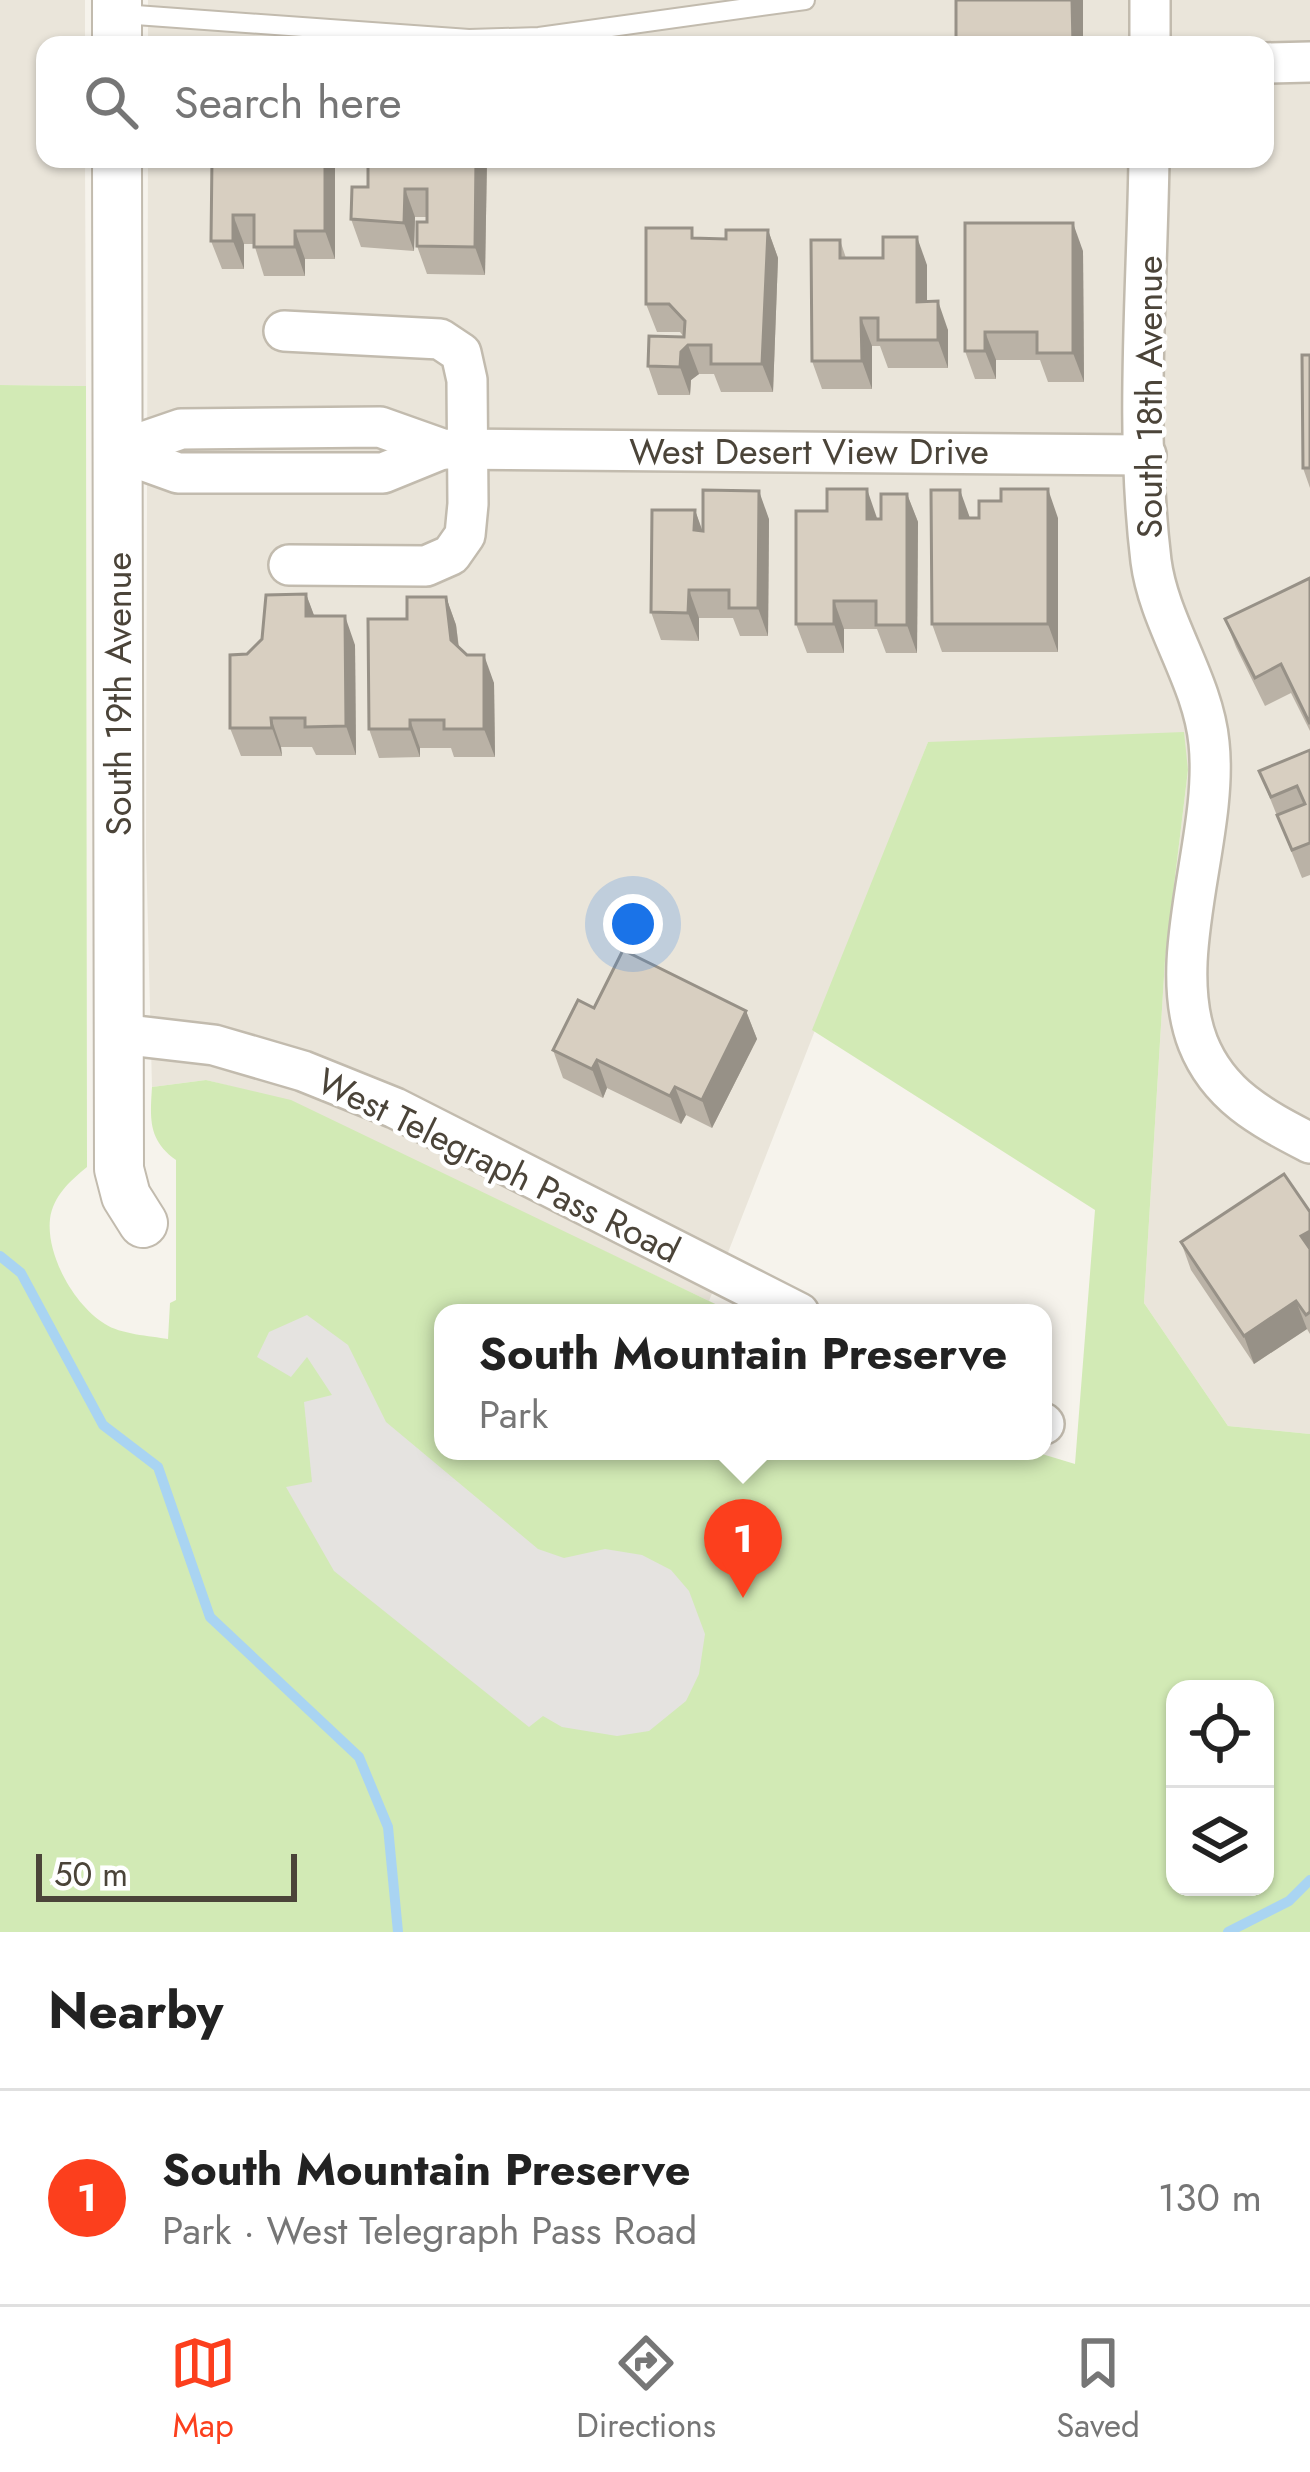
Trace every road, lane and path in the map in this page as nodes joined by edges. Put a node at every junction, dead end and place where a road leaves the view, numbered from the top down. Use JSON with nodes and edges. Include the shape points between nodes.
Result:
{"nodes":[{"id":1,"x":805,"y":0,"type":"edge"},
{"id":2,"x":1150,"y":0,"type":"edge"},
{"id":3,"x":117,"y":20,"type":"edge"},
{"id":4,"x":434,"y":36,"type":"edge"},
{"id":5,"x":546,"y":36,"type":"edge"},
{"id":6,"x":1150,"y":36,"type":"edge"},
{"id":7,"x":1310,"y":62,"type":"edge"},
{"id":8,"x":1274,"y":63,"type":"edge"},
{"id":9,"x":117,"y":168,"type":"edge"},
{"id":10,"x":1149,"y":168,"type":"edge"},
{"id":11,"x":284,"y":331,"type":"dead end"},
{"id":12,"x":306,"y":428,"type":"junction"},
{"id":13,"x":456,"y":449,"type":"junction"},
{"id":14,"x":117,"y":451,"type":"junction"},
{"id":15,"x":1145,"y":455,"type":"junction"},
{"id":16,"x":308,"y":473,"type":"junction"},
{"id":17,"x":289,"y":565,"type":"dead end"},
{"id":18,"x":119,"y":1034,"type":"junction"},
{"id":19,"x":1310,"y":1143,"type":"edge"},
{"id":20,"x":143,"y":1223,"type":"dead end"},
{"id":21,"x":781,"y":1304,"type":"edge"}],
"edges":[{"from":1,"to":5,"type":"lane"},
{"from":2,"to":6,"type":"street"},
{"from":3,"to":4,"type":"lane","via":[[172,14]]},
{"from":7,"to":8,"type":"street"},
{"from":9,"to":14,"type":"street","name":"South 19th Avenue"},
{"from":10,"to":15,"type":"street","name":"South 18th Avenue"},
{"from":11,"to":13,"type":"street","via":[[440,339],[460,353]]},
{"from":12,"to":13,"type":"street","name":"West Desert View Drive","via":[[380,427]]},
{"from":12,"to":14,"type":"street","name":"West Desert View Drive","via":[[181,429]]},
{"from":12,"to":16,"type":"lane"},
{"from":13,"to":15,"type":"street","name":"West Desert View Drive"},
{"from":13,"to":16,"type":"street","name":"West Desert View Drive","via":[[383,473]]},
{"from":13,"to":17,"type":"street","via":[[465,535],[451,555],[426,566]]},
{"from":14,"to":16,"type":"street","name":"West Desert View Drive","via":[[178,473]]},
{"from":14,"to":18,"type":"street","name":"South 19th Avenue"},
{"from":15,"to":19,"type":"street","name":"South 18th Avenue","via":[[1151,567],[1209,739],[1211,794],[1189,964],[1196,1039],[1213,1074],[1248,1111]]},
{"from":18,"to":20,"type":"street","name":"South 19th Avenue","via":[[119,1169]]},
{"from":18,"to":21,"type":"street","name":"West Telegraph Pass Road","via":[[214,1046],[395,1108]]}]}
